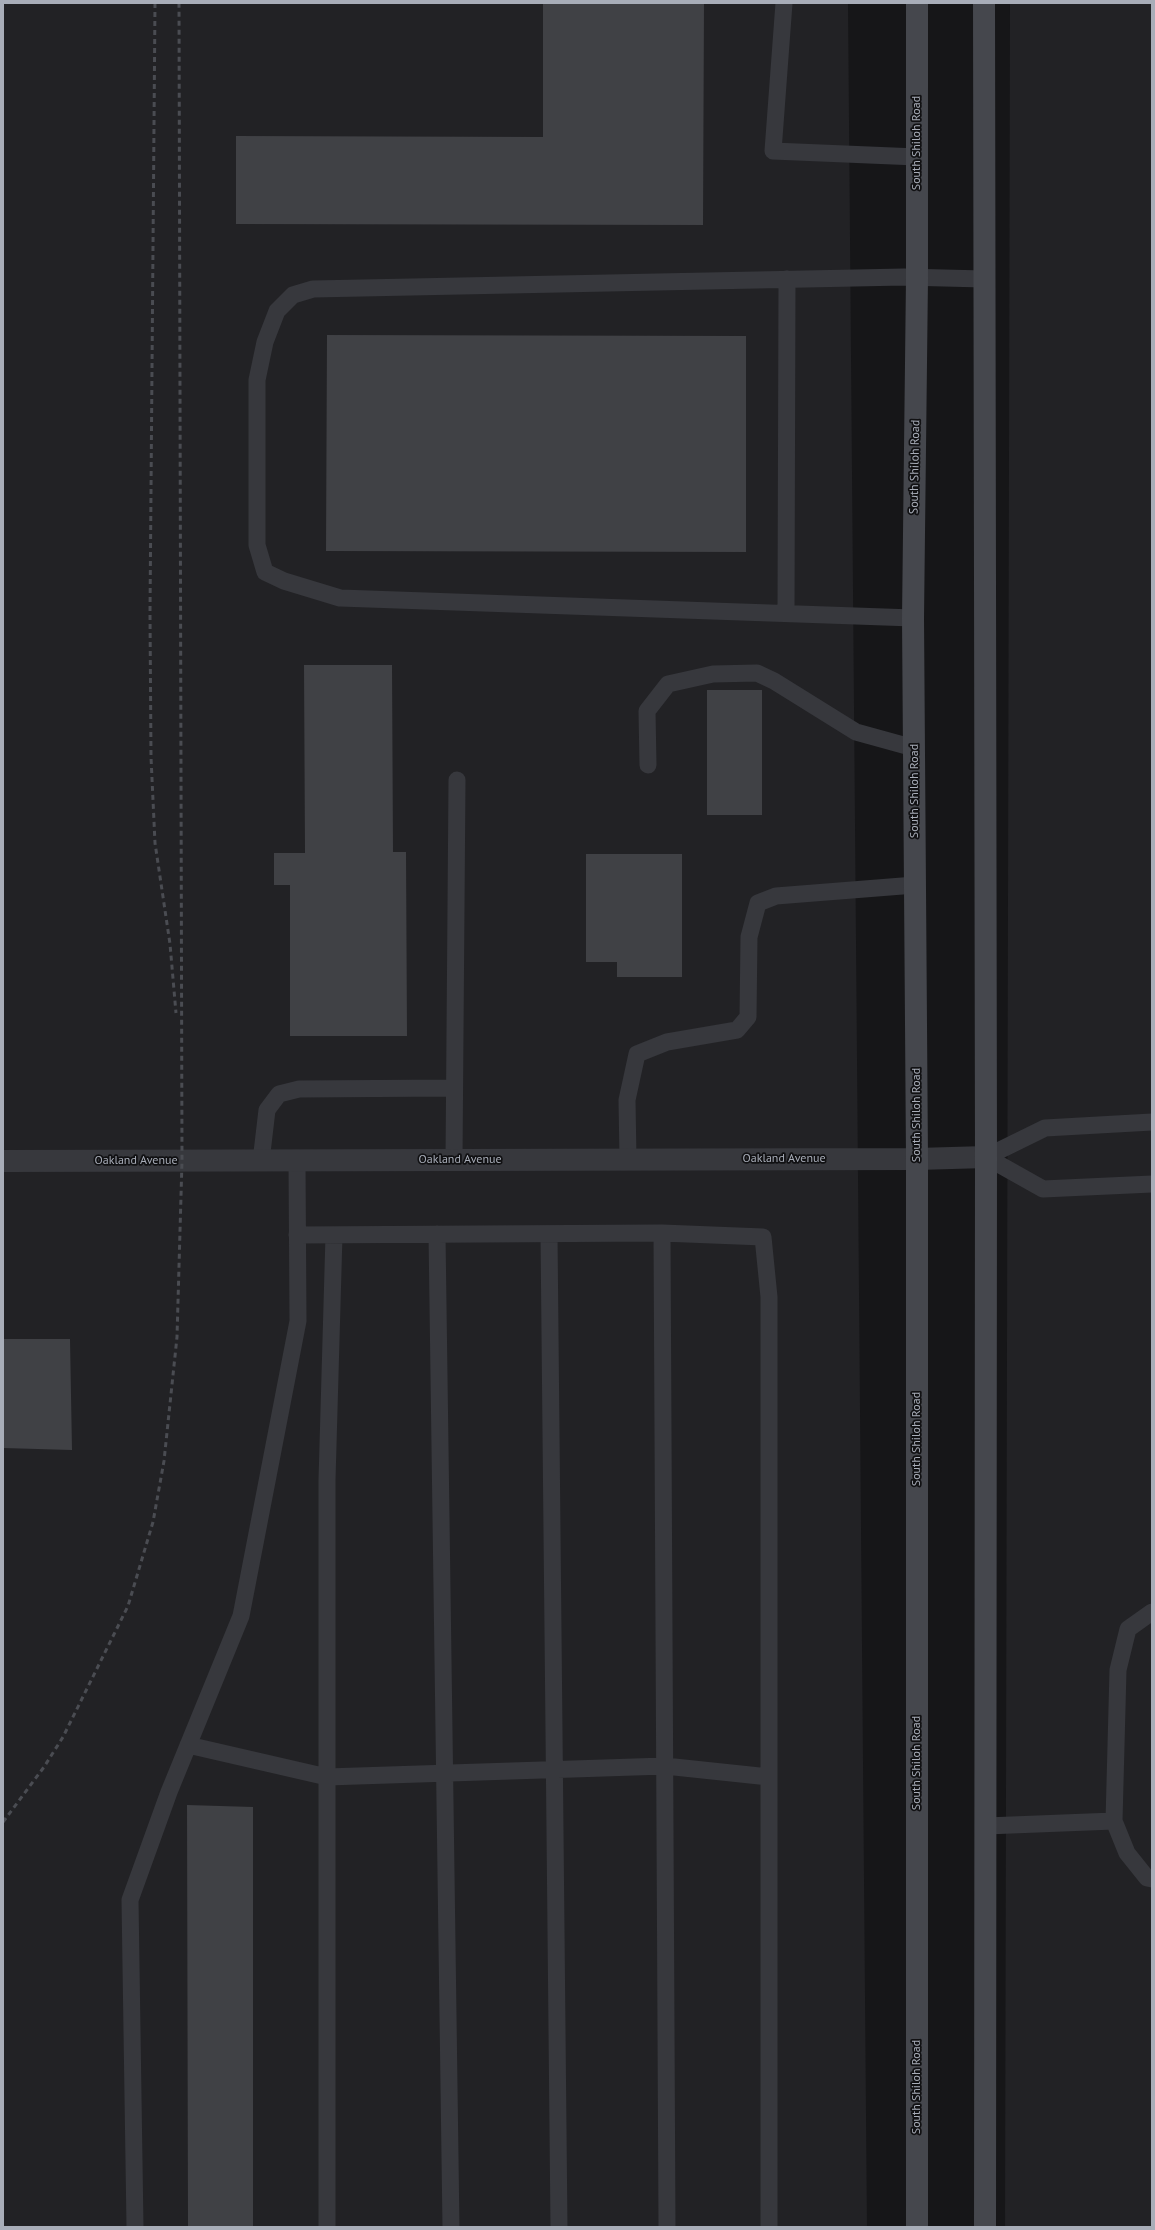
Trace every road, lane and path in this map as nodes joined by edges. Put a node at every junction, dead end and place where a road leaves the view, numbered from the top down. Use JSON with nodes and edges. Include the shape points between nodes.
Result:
{"nodes":[{"id":1,"x":784,"y":3,"type":"edge"},
{"id":2,"x":917,"y":3,"type":"edge"},
{"id":3,"x":984,"y":3,"type":"edge"},
{"id":4,"x":917,"y":156,"type":"junction"},
{"id":5,"x":917,"y":278,"type":"junction"},
{"id":6,"x":788,"y":279,"type":"junction"},
{"id":7,"x":984,"y":279,"type":"junction"},
{"id":8,"x":786,"y":613,"type":"junction"},
{"id":9,"x":913,"y":618,"type":"junction"},
{"id":10,"x":914,"y":748,"type":"junction"},
{"id":11,"x":648,"y":765,"type":"dead end"},
{"id":12,"x":457,"y":780,"type":"dead end"},
{"id":13,"x":916,"y":885,"type":"junction"},
{"id":14,"x":454,"y":1088,"type":"junction"},
{"id":15,"x":1152,"y":1122,"type":"edge"},
{"id":16,"x":986,"y":1157,"type":"junction"},
{"id":17,"x":628,"y":1159,"type":"junction"},
{"id":18,"x":917,"y":1159,"type":"junction"},
{"id":19,"x":454,"y":1160,"type":"junction"},
{"id":20,"x":3,"y":1161,"type":"edge"},
{"id":21,"x":260,"y":1161,"type":"junction"},
{"id":22,"x":296,"y":1161,"type":"junction"},
{"id":23,"x":1152,"y":1184,"type":"edge"},
{"id":24,"x":662,"y":1233,"type":"junction"},
{"id":25,"x":437,"y":1234,"type":"junction"},
{"id":26,"x":549,"y":1234,"type":"junction"},
{"id":27,"x":297,"y":1235,"type":"junction"},
{"id":28,"x":334,"y":1235,"type":"junction"},
{"id":29,"x":1152,"y":1612,"type":"edge"},
{"id":30,"x":188,"y":1745,"type":"junction"},
{"id":31,"x":665,"y":1766,"type":"junction"},
{"id":32,"x":555,"y":1771,"type":"junction"},
{"id":33,"x":444,"y":1773,"type":"junction"},
{"id":34,"x":769,"y":1776,"type":"junction"},
{"id":35,"x":327,"y":1777,"type":"junction"},
{"id":36,"x":1114,"y":1821,"type":"junction"},
{"id":37,"x":986,"y":1826,"type":"junction"},
{"id":38,"x":1152,"y":1879,"type":"edge"},
{"id":39,"x":135,"y":2227,"type":"edge"},
{"id":40,"x":327,"y":2227,"type":"edge"},
{"id":41,"x":451,"y":2227,"type":"edge"},
{"id":42,"x":559,"y":2227,"type":"edge"},
{"id":43,"x":667,"y":2227,"type":"edge"},
{"id":44,"x":769,"y":2227,"type":"edge"},
{"id":45,"x":917,"y":2227,"type":"edge"},
{"id":46,"x":985,"y":2227,"type":"edge"}],
"edges":[{"from":1,"to":4,"type":"lane","via":[[772,151]]},
{"from":2,"to":4,"type":"main road","name":"South Shiloh Road"},
{"from":3,"to":7,"type":"main road"},
{"from":4,"to":5,"type":"main road","name":"South Shiloh Road"},
{"from":5,"to":6,"type":"lane"},
{"from":5,"to":7,"type":"lane"},
{"from":5,"to":9,"type":"main road","name":"South Shiloh Road"},
{"from":6,"to":8,"type":"lane"},
{"from":6,"to":8,"type":"lane","via":[[313,288],[293,295],[277,311],[257,380],[257,545],[266,572],[284,581],[340,598]]},
{"from":7,"to":16,"type":"main road"},
{"from":8,"to":9,"type":"lane"},
{"from":9,"to":10,"type":"main road","name":"South Shiloh Road"},
{"from":10,"to":11,"type":"lane","via":[[856,732],[757,673],[713,674],[668,684],[647,711]]},
{"from":10,"to":13,"type":"main road","name":"South Shiloh Road"},
{"from":12,"to":14,"type":"lane"},
{"from":13,"to":17,"type":"lane","via":[[776,896],[758,903],[749,937],[748,1017],[737,1030],[667,1042],[637,1054],[627,1100]]},
{"from":13,"to":18,"type":"main road","name":"South Shiloh Road"},
{"from":14,"to":19,"type":"lane"},
{"from":14,"to":21,"type":"lane","via":[[299,1089],[279,1094],[267,1110]]},
{"from":15,"to":16,"type":"lane","via":[[1045,1128]]},
{"from":16,"to":18,"type":"street","name":"Oakland Avenue"},
{"from":16,"to":23,"type":"lane","via":[[1044,1190]]},
{"from":16,"to":37,"type":"main road"},
{"from":17,"to":18,"type":"street","name":"Oakland Avenue"},
{"from":17,"to":19,"type":"street","name":"Oakland Avenue"},
{"from":18,"to":45,"type":"main road","name":"South Shiloh Road"},
{"from":19,"to":22,"type":"street","name":"Oakland Avenue"},
{"from":20,"to":21,"type":"street","name":"Oakland Avenue"},
{"from":21,"to":22,"type":"street","name":"Oakland Avenue"},
{"from":22,"to":27,"type":"lane"},
{"from":24,"to":26,"type":"lane"},
{"from":24,"to":31,"type":"lane"},
{"from":24,"to":34,"type":"lane","via":[[763,1237],[769,1296]]},
{"from":25,"to":26,"type":"lane"},
{"from":25,"to":28,"type":"lane"},
{"from":25,"to":33,"type":"lane"},
{"from":26,"to":32,"type":"lane"},
{"from":27,"to":28,"type":"lane"},
{"from":27,"to":30,"type":"lane","via":[[298,1321],[241,1616]]},
{"from":28,"to":35,"type":"lane","via":[[327,1480]]},
{"from":29,"to":36,"type":"lane","via":[[1128,1629],[1118,1670]]},
{"from":30,"to":35,"type":"lane"},
{"from":30,"to":39,"type":"lane","via":[[130,1900]]},
{"from":31,"to":32,"type":"lane"},
{"from":31,"to":34,"type":"lane"},
{"from":31,"to":43,"type":"lane"},
{"from":32,"to":33,"type":"lane"},
{"from":32,"to":42,"type":"lane"},
{"from":33,"to":35,"type":"lane"},
{"from":33,"to":41,"type":"lane"},
{"from":34,"to":44,"type":"lane"},
{"from":35,"to":40,"type":"lane"},
{"from":36,"to":37,"type":"lane"},
{"from":36,"to":38,"type":"lane","via":[[1127,1853],[1147,1878]]},
{"from":37,"to":46,"type":"main road"}]}
